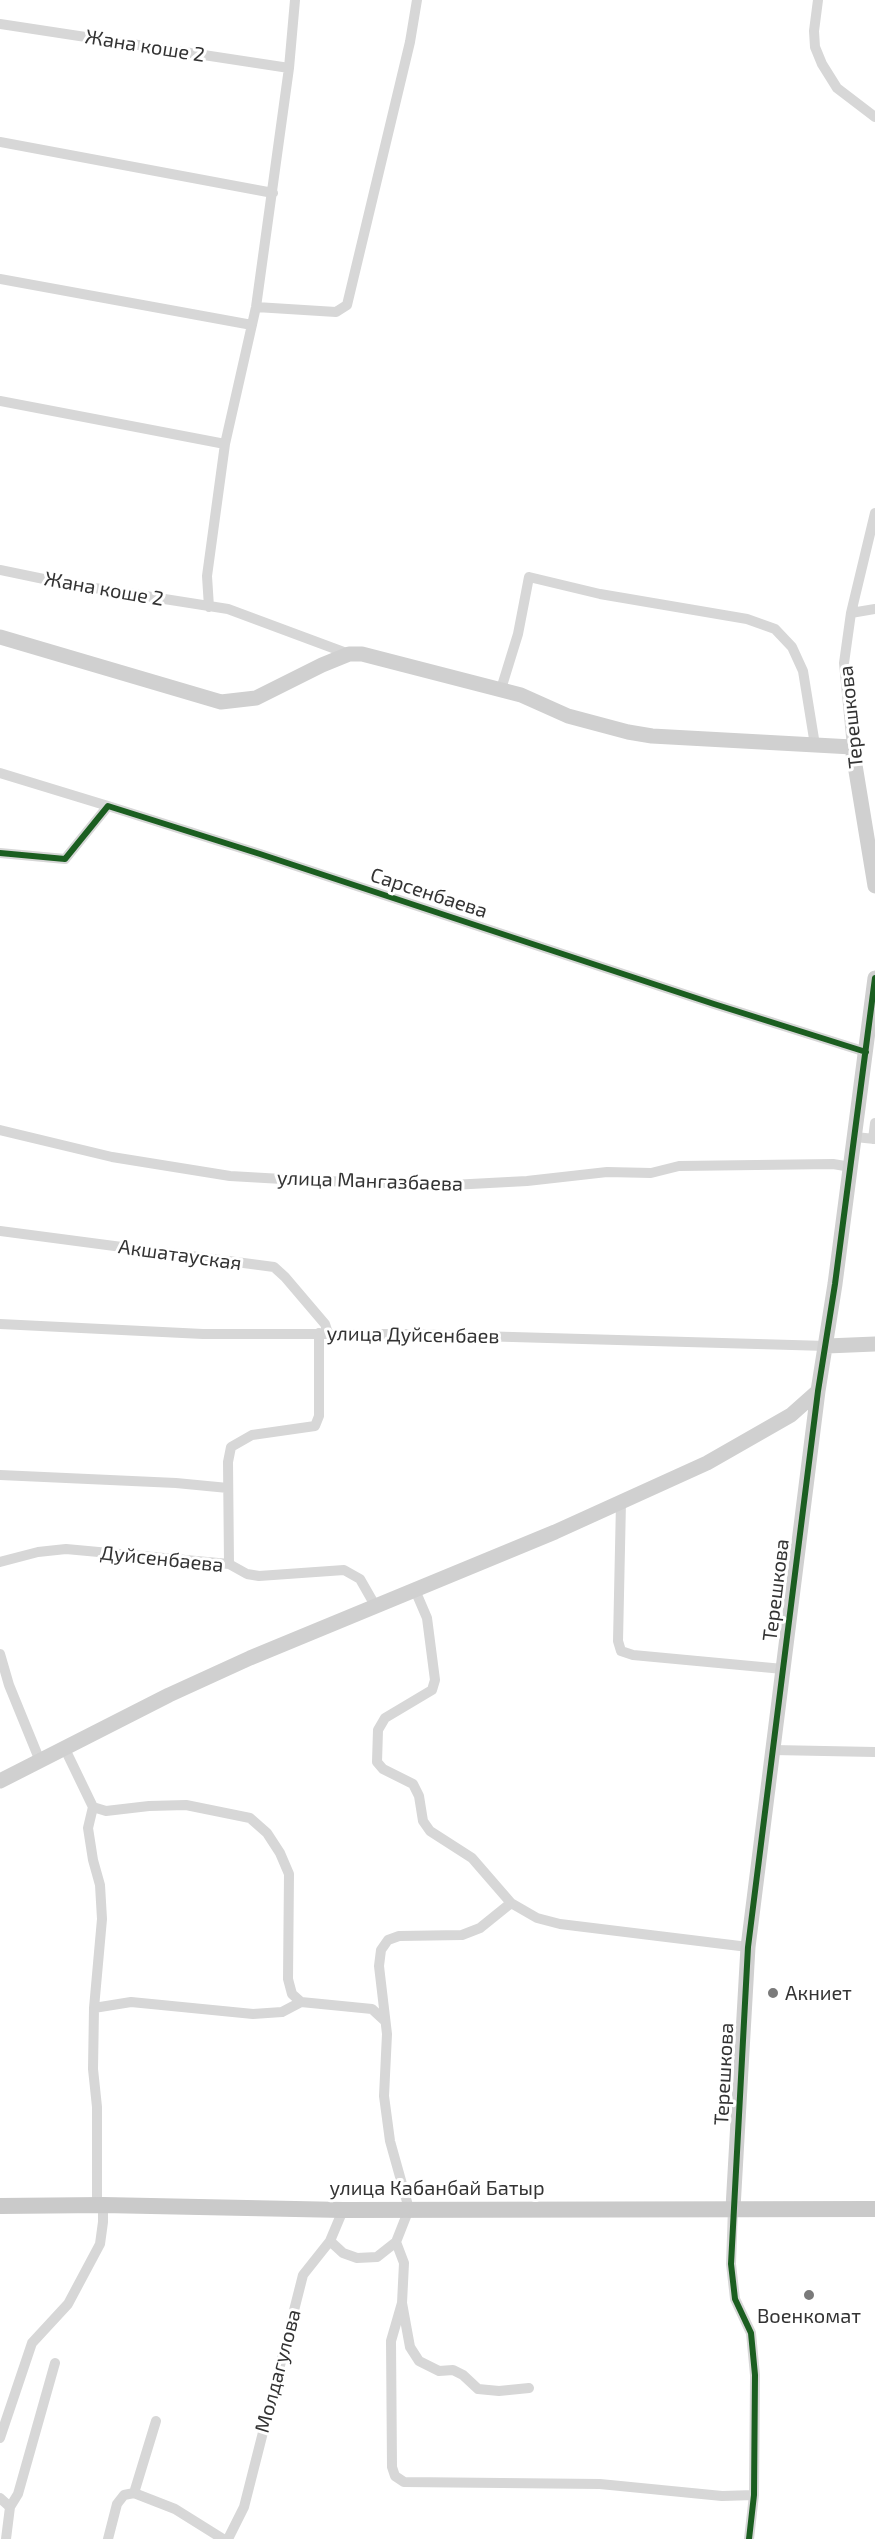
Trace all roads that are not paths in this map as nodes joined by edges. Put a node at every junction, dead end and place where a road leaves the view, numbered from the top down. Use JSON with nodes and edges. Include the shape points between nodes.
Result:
{"nodes":[{"id":1,"x":296,"y":0,"type":"edge"},
{"id":2,"x":417,"y":0,"type":"edge"},
{"id":3,"x":818,"y":0,"type":"edge"},
{"id":4,"x":0,"y":24,"type":"edge"},
{"id":5,"x":290,"y":68,"type":"junction"},
{"id":6,"x":875,"y":117,"type":"edge"},
{"id":7,"x":0,"y":142,"type":"edge"},
{"id":8,"x":273,"y":193,"type":"junction"},
{"id":9,"x":0,"y":279,"type":"edge"},
{"id":10,"x":256,"y":307,"type":"junction"},
{"id":11,"x":252,"y":325,"type":"junction"},
{"id":12,"x":0,"y":401,"type":"edge"},
{"id":13,"x":225,"y":444,"type":"junction"},
{"id":14,"x":875,"y":513,"type":"edge"},
{"id":15,"x":0,"y":570,"type":"edge"},
{"id":16,"x":209,"y":606,"type":"junction"},
{"id":17,"x":875,"y":609,"type":"edge"},
{"id":18,"x":851,"y":613,"type":"junction"},
{"id":19,"x":0,"y":637,"type":"edge"},
{"id":20,"x":349,"y":654,"type":"junction"},
{"id":21,"x":501,"y":689,"type":"junction"},
{"id":22,"x":815,"y":745,"type":"junction"},
{"id":23,"x":852,"y":747,"type":"junction"},
{"id":24,"x":0,"y":773,"type":"edge"},
{"id":25,"x":108,"y":806,"type":"junction"},
{"id":26,"x":0,"y":853,"type":"edge"},
{"id":27,"x":875,"y":886,"type":"edge"},
{"id":28,"x":875,"y":978,"type":"edge"},
{"id":29,"x":866,"y":1052,"type":"junction"},
{"id":30,"x":875,"y":1122,"type":"edge"},
{"id":31,"x":0,"y":1130,"type":"edge"},
{"id":32,"x":855,"y":1137,"type":"junction"},
{"id":33,"x":874,"y":1139,"type":"edge"},
{"id":34,"x":852,"y":1167,"type":"junction"},
{"id":35,"x":0,"y":1231,"type":"edge"},
{"id":36,"x":0,"y":1324,"type":"edge"},
{"id":37,"x":323,"y":1333,"type":"junction"},
{"id":38,"x":875,"y":1344,"type":"edge"},
{"id":39,"x":827,"y":1346,"type":"junction"},
{"id":40,"x":818,"y":1391,"type":"junction"},
{"id":41,"x":0,"y":1475,"type":"edge"},
{"id":42,"x":228,"y":1488,"type":"junction"},
{"id":43,"x":621,"y":1502,"type":"junction"},
{"id":44,"x":0,"y":1562,"type":"edge"},
{"id":45,"x":229,"y":1564,"type":"junction"},
{"id":46,"x":415,"y":1590,"type":"junction"},
{"id":47,"x":376,"y":1607,"type":"junction"},
{"id":48,"x":0,"y":1654,"type":"edge"},
{"id":49,"x":783,"y":1669,"type":"junction"},
{"id":50,"x":5,"y":1685,"type":"edge"},
{"id":51,"x":65,"y":1749,"type":"junction"},
{"id":52,"x":773,"y":1750,"type":"junction"},
{"id":53,"x":875,"y":1752,"type":"edge"},
{"id":54,"x":40,"y":1761,"type":"junction"},
{"id":55,"x":0,"y":1781,"type":"edge"},
{"id":56,"x":93,"y":1807,"type":"junction"},
{"id":57,"x":511,"y":1904,"type":"junction"},
{"id":58,"x":748,"y":1947,"type":"junction"},
{"id":59,"x":301,"y":2002,"type":"junction"},
{"id":60,"x":94,"y":2008,"type":"junction"},
{"id":61,"x":385,"y":2020,"type":"junction"},
{"id":62,"x":100,"y":2205,"type":"junction"},
{"id":63,"x":0,"y":2206,"type":"edge"},
{"id":64,"x":733,"y":2208,"type":"junction"},
{"id":65,"x":409,"y":2209,"type":"junction"},
{"id":66,"x":875,"y":2209,"type":"edge"},
{"id":67,"x":343,"y":2210,"type":"junction"},
{"id":68,"x":330,"y":2241,"type":"junction"},
{"id":69,"x":396,"y":2242,"type":"junction"},
{"id":70,"x":402,"y":2303,"type":"junction"},
{"id":71,"x":55,"y":2363,"type":"dead end"},
{"id":72,"x":529,"y":2388,"type":"dead end"},
{"id":73,"x":156,"y":2421,"type":"dead end"},
{"id":74,"x":0,"y":2438,"type":"edge"},
{"id":75,"x":134,"y":2493,"type":"junction"},
{"id":76,"x":754,"y":2495,"type":"junction"},
{"id":77,"x":0,"y":2498,"type":"edge"},
{"id":78,"x":10,"y":2507,"type":"junction"},
{"id":79,"x":6,"y":2539,"type":"edge"},
{"id":80,"x":108,"y":2539,"type":"edge"},
{"id":81,"x":223,"y":2539,"type":"edge"},
{"id":82,"x":228,"y":2539,"type":"edge"},
{"id":83,"x":749,"y":2539,"type":"edge"}],
"edges":[{"from":1,"to":5,"type":"street"},
{"from":2,"to":10,"type":"street","via":[[347,306],[336,312]]},
{"from":3,"to":6,"type":"street","via":[[815,47],[822,64],[837,88]]},
{"from":4,"to":5,"type":"street","name":"Жана коше 2"},
{"from":5,"to":8,"type":"street"},
{"from":7,"to":8,"type":"street"},
{"from":8,"to":10,"type":"street"},
{"from":9,"to":11,"type":"street"},
{"from":10,"to":11,"type":"street"},
{"from":11,"to":13,"type":"street"},
{"from":12,"to":13,"type":"street"},
{"from":13,"to":16,"type":"street","via":[[207,576]]},
{"from":14,"to":18,"type":"street","name":"Терешкова"},
{"from":15,"to":16,"type":"street","name":"Жана коше 2"},
{"from":16,"to":20,"type":"street","name":"Жана коше 2","via":[[228,609]]},
{"from":17,"to":18,"type":"street"},
{"from":18,"to":23,"type":"street","name":"Терешкова","via":[[844,663]]},
{"from":19,"to":20,"type":"street","via":[[221,702],[256,698]]},
{"from":20,"to":21,"type":"street"},
{"from":21,"to":22,"type":"street","via":[[568,716],[628,732]]},
{"from":21,"to":22,"type":"street","via":[[518,634],[529,577],[747,620],[775,629],[792,647],[803,671]]},
{"from":22,"to":23,"type":"street"},
{"from":23,"to":27,"type":"street","name":"Терешкова"},
{"from":24,"to":25,"type":"street","name":"Сарсенбаева"},
{"from":25,"to":26,"type":"street","via":[[64,859]]},
{"from":25,"to":29,"type":"street","name":"Сарсенбаева"},
{"from":28,"to":29,"type":"street","name":"Терешкова"},
{"from":29,"to":32,"type":"street","name":"Терешкова"},
{"from":30,"to":33,"type":"street"},
{"from":31,"to":34,"type":"street","name":"улица Мангазбаева","via":[[112,1157],[230,1176],[317,1181],[433,1186],[607,1172],[651,1173],[679,1166]]},
{"from":32,"to":33,"type":"street"},
{"from":32,"to":34,"type":"street","name":"Терешкова"},
{"from":34,"to":39,"type":"street","name":"Терешкова"},
{"from":35,"to":37,"type":"street","name":"Акшатауская","via":[[274,1267],[325,1324]]},
{"from":36,"to":37,"type":"street","name":"улица Дуйсенбаев","via":[[203,1334]]},
{"from":37,"to":39,"type":"street","name":"улица Дуйсенбаев"},
{"from":37,"to":42,"type":"street","via":[[319,1416],[315,1426],[252,1434],[240,1440],[231,1447]]},
{"from":38,"to":39,"type":"street"},
{"from":39,"to":40,"type":"street","name":"Терешкова"},
{"from":40,"to":43,"type":"street","via":[[791,1416],[748,1442]]},
{"from":40,"to":49,"type":"street","name":"Терешкова"},
{"from":41,"to":42,"type":"street"},
{"from":42,"to":45,"type":"street"},
{"from":43,"to":46,"type":"street"},
{"from":43,"to":49,"type":"street","via":[[621,1651]]},
{"from":44,"to":45,"type":"street","name":"Дуйсенбаева","via":[[66,1549]]},
{"from":45,"to":47,"type":"street","name":"Дуйсенбаева","via":[[260,1576],[344,1570],[360,1579]]},
{"from":46,"to":47,"type":"street"},
{"from":46,"to":57,"type":"street","via":[[427,1618],[435,1680],[432,1690],[385,1718],[378,1730],[377,1762],[413,1784],[423,1821],[430,1830],[472,1858]]},
{"from":47,"to":51,"type":"street","via":[[250,1658]]},
{"from":48,"to":50,"type":"street"},
{"from":49,"to":52,"type":"street","name":"Терешкова"},
{"from":50,"to":54,"type":"street"},
{"from":51,"to":54,"type":"street"},
{"from":51,"to":56,"type":"street"},
{"from":52,"to":53,"type":"street"},
{"from":52,"to":58,"type":"street","name":"Терешкова"},
{"from":54,"to":55,"type":"street"},
{"from":56,"to":59,"type":"street","via":[[106,1811],[186,1805],[250,1818],[267,1833],[289,1874],[288,1979],[292,1994]]},
{"from":56,"to":60,"type":"street","via":[[88,1828],[100,1885],[102,1918]]},
{"from":57,"to":58,"type":"street","via":[[537,1918],[560,1924]]},
{"from":57,"to":61,"type":"street","via":[[480,1928],[462,1935],[413,1934],[388,1940],[381,1950],[379,1966]]},
{"from":58,"to":64,"type":"street","name":"Терешкова"},
{"from":59,"to":60,"type":"street","via":[[282,2012],[252,2014],[131,2002]]},
{"from":59,"to":61,"type":"street","via":[[372,2009]]},
{"from":60,"to":62,"type":"street"},
{"from":61,"to":65,"type":"street","via":[[384,2096],[390,2141]]},
{"from":62,"to":63,"type":"main road","name":"улица Кабанбай Батыр"},
{"from":62,"to":67,"type":"main road","name":"улица Кабанбай Батыр"},
{"from":62,"to":74,"type":"street","via":[[100,2244],[68,2304],[32,2343]]},
{"from":64,"to":65,"type":"main road","name":"улица Кабанбай Батыр"},
{"from":64,"to":66,"type":"main road","name":"улица Кабанбай Батыр"},
{"from":64,"to":76,"type":"street","via":[[731,2264],[735,2299],[751,2333],[755,2374]]},
{"from":65,"to":67,"type":"main road","name":"улица Кабанбай Батыр"},
{"from":65,"to":69,"type":"street"},
{"from":67,"to":68,"type":"street","name":"Молдагулова"},
{"from":68,"to":69,"type":"street","via":[[343,2253],[357,2258],[377,2257]]},
{"from":68,"to":82,"type":"street","name":"Молдагулова","via":[[303,2275],[244,2507]]},
{"from":69,"to":70,"type":"street","via":[[404,2263]]},
{"from":70,"to":72,"type":"street","via":[[410,2347],[419,2361],[439,2371],[453,2370],[464,2375],[478,2389]]},
{"from":70,"to":76,"type":"street","via":[[391,2341],[392,2467],[395,2476],[404,2482],[600,2484],[722,2496]]},
{"from":71,"to":78,"type":"street","via":[[18,2494]]},
{"from":73,"to":75,"type":"street"},
{"from":75,"to":80,"type":"street","via":[[124,2495],[117,2504]]},
{"from":75,"to":81,"type":"street","via":[[175,2509]]},
{"from":76,"to":83,"type":"street"},
{"from":77,"to":78,"type":"street"},
{"from":78,"to":79,"type":"street"}]}
